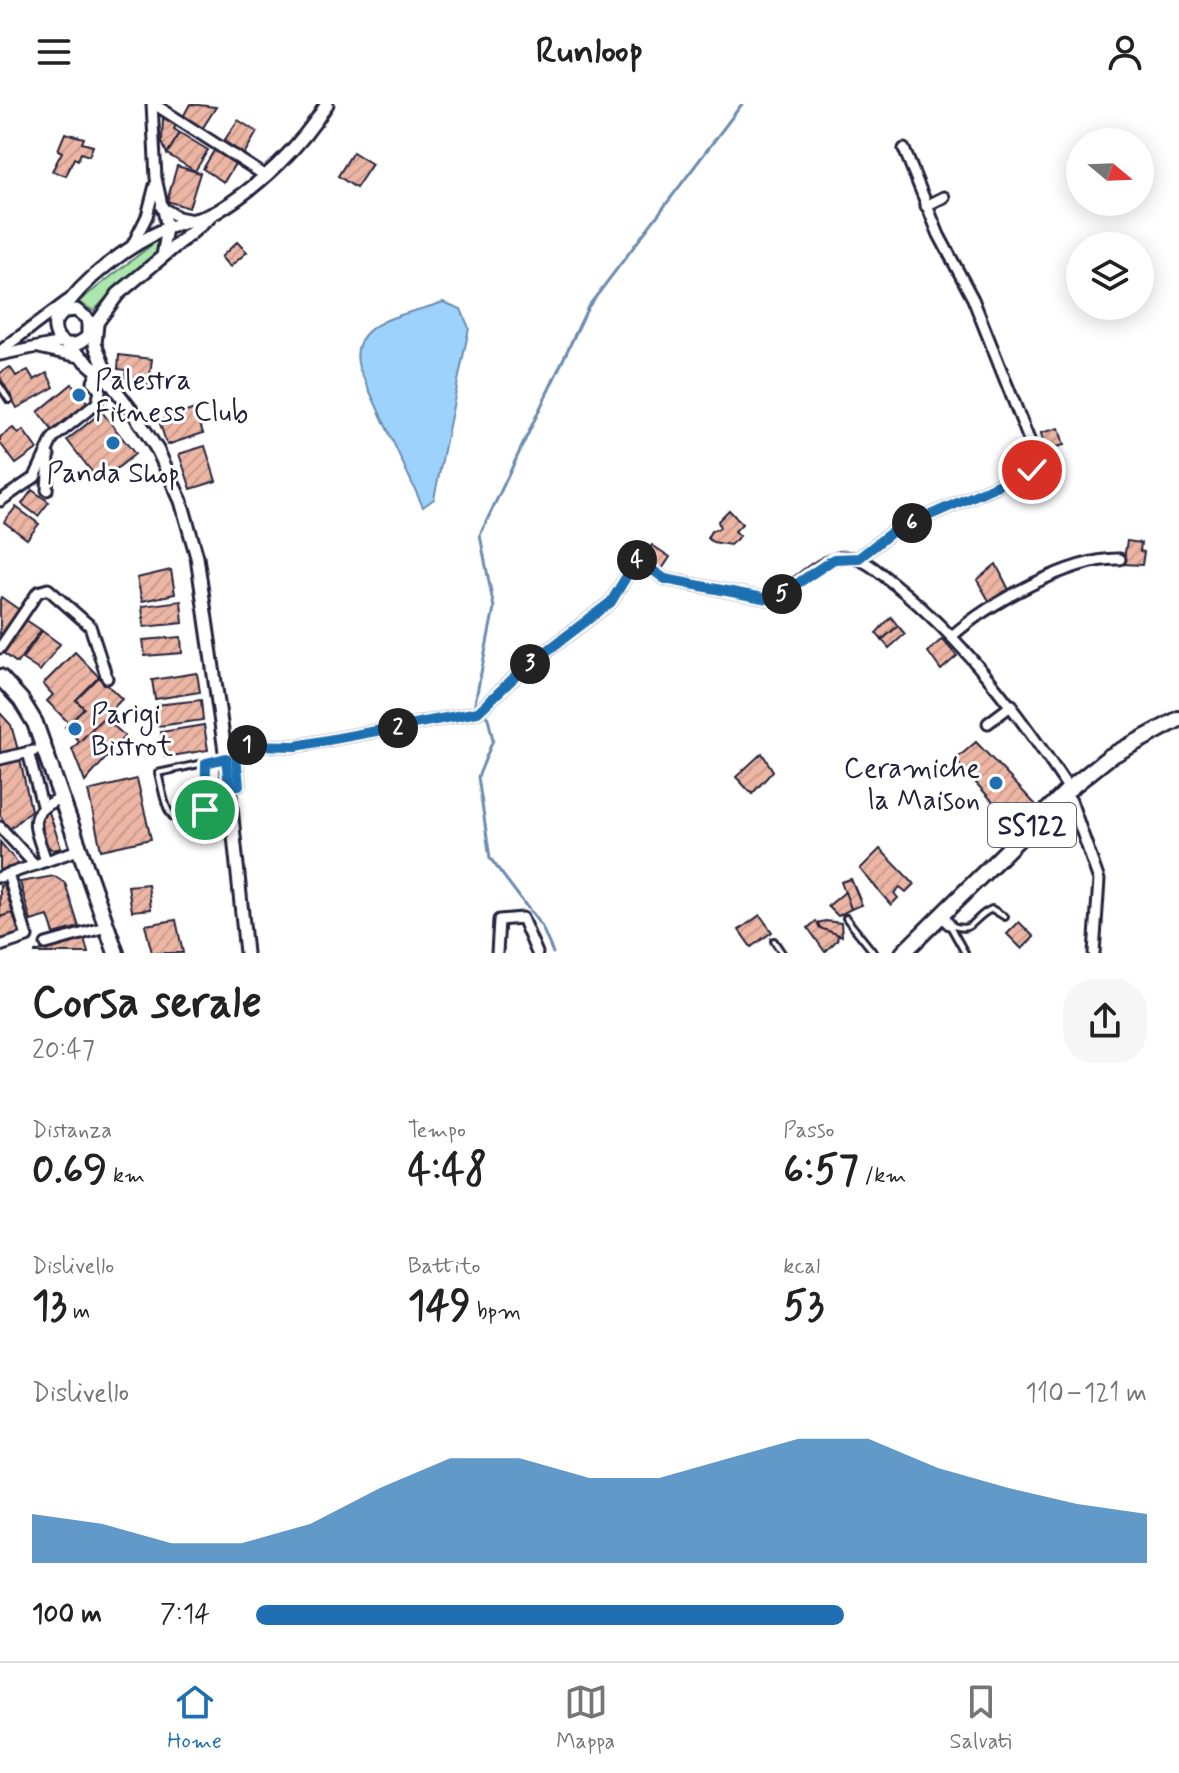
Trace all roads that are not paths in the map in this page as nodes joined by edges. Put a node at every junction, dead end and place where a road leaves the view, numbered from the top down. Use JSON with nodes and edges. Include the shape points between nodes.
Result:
{"nodes":[{"id":1,"x":153,"y":104,"type":"edge"},
{"id":2,"x":327,"y":104,"type":"edge"},
{"id":3,"x":904,"y":149,"type":"dead end"},
{"id":4,"x":264,"y":175,"type":"junction"},
{"id":5,"x":156,"y":178,"type":"junction"},
{"id":6,"x":944,"y":197,"type":"dead end"},
{"id":7,"x":926,"y":206,"type":"junction"},
{"id":8,"x":161,"y":207,"type":"junction"},
{"id":9,"x":215,"y":213,"type":"junction"},
{"id":10,"x":193,"y":220,"type":"junction"},
{"id":11,"x":167,"y":228,"type":"junction"},
{"id":12,"x":130,"y":249,"type":"junction"},
{"id":13,"x":162,"y":256,"type":"junction"},
{"id":14,"x":70,"y":299,"type":"junction"},
{"id":15,"x":59,"y":315,"type":"junction"},
{"id":16,"x":33,"y":326,"type":"junction"},
{"id":17,"x":92,"y":327,"type":"junction"},
{"id":18,"x":63,"y":343,"type":"junction"},
{"id":19,"x":28,"y":347,"type":"junction"},
{"id":20,"x":3,"y":350,"type":"edge"},
{"id":21,"x":81,"y":357,"type":"junction"},
{"id":22,"x":98,"y":370,"type":"junction"},
{"id":23,"x":109,"y":381,"type":"junction"},
{"id":24,"x":0,"y":386,"type":"edge"},
{"id":25,"x":9,"y":400,"type":"dead end"},
{"id":26,"x":49,"y":453,"type":"junction"},
{"id":27,"x":47,"y":490,"type":"dead end"},
{"id":28,"x":0,"y":501,"type":"edge"},
{"id":29,"x":859,"y":558,"type":"junction"},
{"id":30,"x":1120,"y":559,"type":"dead end"},
{"id":31,"x":952,"y":636,"type":"junction"},
{"id":32,"x":0,"y":648,"type":"edge"},
{"id":33,"x":0,"y":677,"type":"edge"},
{"id":34,"x":107,"y":678,"type":"dead end"},
{"id":35,"x":1012,"y":705,"type":"junction"},
{"id":36,"x":1179,"y":719,"type":"edge"},
{"id":37,"x":988,"y":723,"type":"dead end"},
{"id":38,"x":45,"y":748,"type":"junction"},
{"id":39,"x":28,"y":752,"type":"junction"},
{"id":40,"x":226,"y":758,"type":"junction"},
{"id":41,"x":0,"y":759,"type":"edge"},
{"id":42,"x":206,"y":763,"type":"junction"},
{"id":43,"x":229,"y":786,"type":"junction"},
{"id":44,"x":1067,"y":791,"type":"junction"},
{"id":45,"x":63,"y":797,"type":"junction"},
{"id":46,"x":42,"y":805,"type":"junction"},
{"id":47,"x":0,"y":827,"type":"edge"},
{"id":48,"x":81,"y":849,"type":"junction"},
{"id":49,"x":46,"y":861,"type":"junction"},
{"id":50,"x":35,"y":865,"type":"junction"},
{"id":51,"x":4,"y":875,"type":"edge"},
{"id":52,"x":1005,"y":917,"type":"dead end"},
{"id":53,"x":846,"y":918,"type":"dead end"},
{"id":54,"x":944,"y":920,"type":"junction"},
{"id":55,"x":106,"y":927,"type":"junction"},
{"id":56,"x":774,"y":941,"type":"dead end"},
{"id":57,"x":46,"y":944,"type":"dead end"},
{"id":58,"x":0,"y":946,"type":"edge"},
{"id":59,"x":116,"y":953,"type":"edge"},
{"id":60,"x":246,"y":953,"type":"edge"},
{"id":61,"x":497,"y":953,"type":"edge"},
{"id":62,"x":537,"y":953,"type":"edge"},
{"id":63,"x":782,"y":953,"type":"edge"},
{"id":64,"x":874,"y":953,"type":"edge"},
{"id":65,"x":903,"y":953,"type":"edge"},
{"id":66,"x":965,"y":953,"type":"edge"},
{"id":67,"x":1094,"y":953,"type":"edge"}],
"edges":[{"from":1,"to":4,"type":"street"},
{"from":1,"to":5,"type":"street"},
{"from":2,"to":4,"type":"street","via":[[296,146]]},
{"from":3,"to":7,"type":"street"},
{"from":4,"to":9,"type":"street"},
{"from":5,"to":8,"type":"street"},
{"from":5,"to":12,"type":"street","via":[[147,216]]},
{"from":6,"to":7,"type":"street"},
{"from":7,"to":29,"type":"street","via":[[973,299],[1037,460],[1032,470],[892,532]]},
{"from":8,"to":10,"type":"street"},
{"from":8,"to":11,"type":"street"},
{"from":9,"to":10,"type":"street"},
{"from":9,"to":13,"type":"street"},
{"from":10,"to":11,"type":"street"},
{"from":11,"to":12,"type":"street"},
{"from":11,"to":13,"type":"street"},
{"from":12,"to":14,"type":"street"},
{"from":13,"to":17,"type":"street","via":[[118,294]]},
{"from":14,"to":15,"type":"street"},
{"from":14,"to":16,"type":"street"},
{"from":15,"to":16,"type":"street"},
{"from":15,"to":17,"type":"street","via":[[76,310]]},
{"from":15,"to":18,"type":"street","via":[[54,330]]},
{"from":16,"to":20,"type":"street"},
{"from":17,"to":18,"type":"street","via":[[76,345]]},
{"from":17,"to":23,"type":"street"},
{"from":18,"to":19,"type":"street"},
{"from":18,"to":21,"type":"street"},
{"from":19,"to":20,"type":"street"},
{"from":19,"to":21,"type":"street"},
{"from":21,"to":22,"type":"street"},
{"from":22,"to":23,"type":"street"},
{"from":22,"to":26,"type":"street","via":[[93,382],[100,398],[53,438]]},
{"from":23,"to":40,"type":"street","via":[[158,451],[181,501],[197,557]]},
{"from":24,"to":25,"type":"lane"},
{"from":26,"to":27,"type":"street"},
{"from":26,"to":28,"type":"street","via":[[35,477]]},
{"from":29,"to":31,"type":"street"},
{"from":29,"to":43,"type":"street","via":[[834,559],[768,599],[665,579],[637,559],[611,602],[521,671],[478,712],[296,746],[245,745],[236,755],[239,785]]},
{"from":30,"to":31,"type":"street","via":[[1099,560],[1032,586]]},
{"from":31,"to":35,"type":"street"},
{"from":32,"to":34,"type":"street","via":[[38,592],[48,589],[90,626]]},
{"from":33,"to":38,"type":"main road","via":[[21,700]]},
{"from":35,"to":37,"type":"street"},
{"from":35,"to":44,"type":"street"},
{"from":36,"to":44,"type":"main road","number":"SS122","via":[[1109,757]]},
{"from":38,"to":39,"type":"street"},
{"from":38,"to":45,"type":"main road"},
{"from":39,"to":41,"type":"street"},
{"from":39,"to":46,"type":"street"},
{"from":40,"to":42,"type":"lane"},
{"from":40,"to":43,"type":"street"},
{"from":42,"to":42,"type":"lane","via":[[203,814],[191,823],[175,820],[158,773]]},
{"from":43,"to":60,"type":"street"},
{"from":44,"to":54,"type":"main road","number":"SS122"},
{"from":44,"to":67,"type":"street","via":[[1099,880]]},
{"from":45,"to":46,"type":"street"},
{"from":45,"to":48,"type":"main road"},
{"from":46,"to":49,"type":"street","via":[[34,825]]},
{"from":47,"to":50,"type":"street"},
{"from":48,"to":49,"type":"street"},
{"from":48,"to":55,"type":"main road"},
{"from":49,"to":50,"type":"street"},
{"from":50,"to":51,"type":"street"},
{"from":51,"to":58,"type":"street","via":[[27,937]]},
{"from":52,"to":54,"type":"lane","via":[[992,909],[967,929]]},
{"from":53,"to":64,"type":"lane"},
{"from":54,"to":65,"type":"main road","number":"SS122"},
{"from":54,"to":66,"type":"lane"},
{"from":55,"to":57,"type":"street"},
{"from":55,"to":59,"type":"main road"},
{"from":56,"to":63,"type":"lane"},
{"from":61,"to":62,"type":"street","via":[[499,920],[522,918]]}]}
